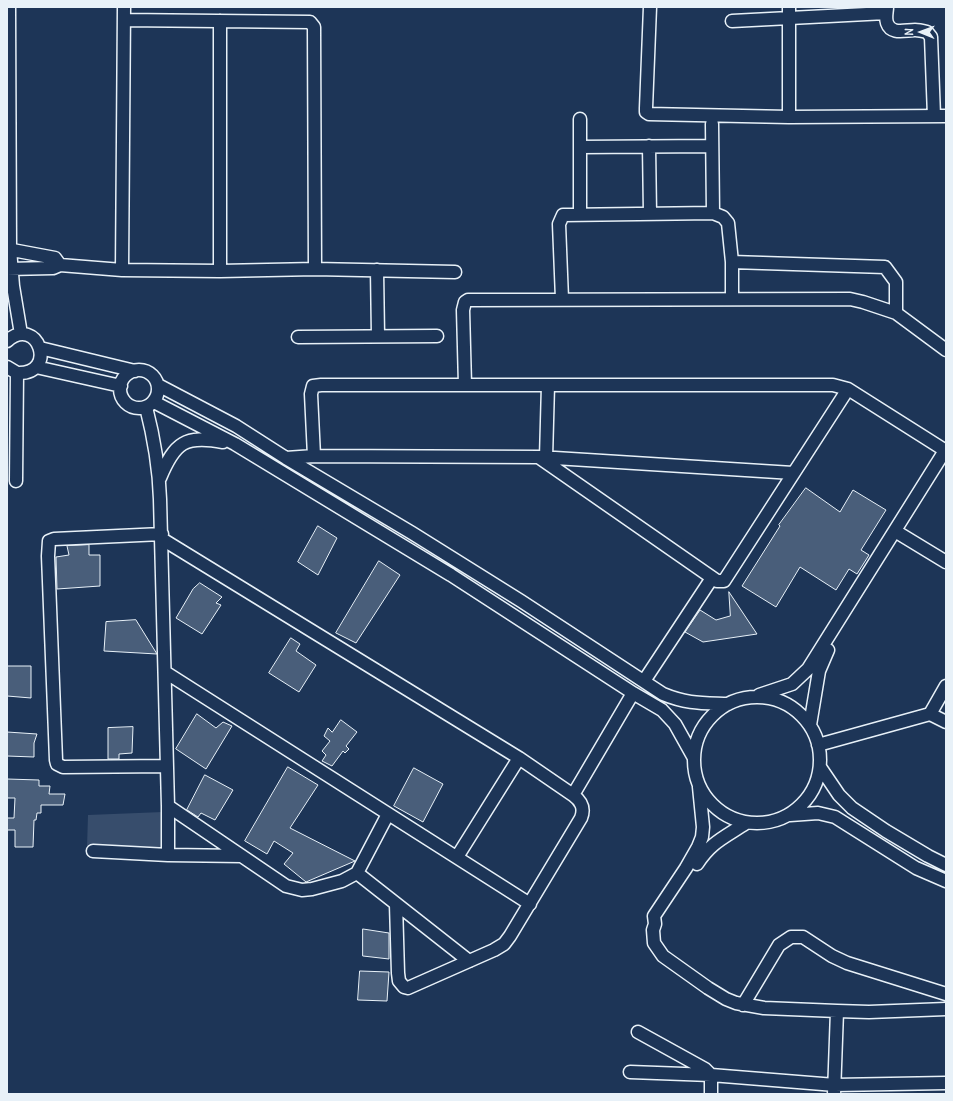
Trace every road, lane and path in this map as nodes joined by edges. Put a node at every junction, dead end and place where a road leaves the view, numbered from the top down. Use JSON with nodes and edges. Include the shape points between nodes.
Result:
{"nodes":[{"id":1,"x":9,"y":7,"type":"edge"},
{"id":2,"x":124,"y":7,"type":"edge"},
{"id":3,"x":650,"y":7,"type":"edge"},
{"id":4,"x":886,"y":10,"type":"edge"},
{"id":5,"x":789,"y":12,"type":"edge"},
{"id":6,"x":124,"y":20,"type":"junction"},
{"id":7,"x":220,"y":20,"type":"junction"},
{"id":8,"x":732,"y":20,"type":"dead end"},
{"id":9,"x":8,"y":72,"type":"edge"},
{"id":10,"x":934,"y":116,"type":"junction"},
{"id":11,"x":946,"y":116,"type":"edge"},
{"id":12,"x":789,"y":117,"type":"junction"},
{"id":13,"x":580,"y":119,"type":"dead end"},
{"id":14,"x":712,"y":124,"type":"dead end"},
{"id":15,"x":580,"y":146,"type":"junction"},
{"id":16,"x":650,"y":146,"type":"junction"},
{"id":17,"x":712,"y":146,"type":"junction"},
{"id":18,"x":580,"y":214,"type":"junction"},
{"id":19,"x":650,"y":214,"type":"junction"},
{"id":20,"x":713,"y":214,"type":"junction"},
{"id":21,"x":8,"y":249,"type":"edge"},
{"id":22,"x":732,"y":262,"type":"junction"},
{"id":23,"x":60,"y":265,"type":"junction"},
{"id":24,"x":10,"y":268,"type":"edge"},
{"id":25,"x":122,"y":270,"type":"junction"},
{"id":26,"x":315,"y":270,"type":"junction"},
{"id":27,"x":377,"y":270,"type":"junction"},
{"id":28,"x":220,"y":271,"type":"junction"},
{"id":29,"x":455,"y":272,"type":"dead end"},
{"id":30,"x":562,"y":299,"type":"junction"},
{"id":31,"x":732,"y":299,"type":"junction"},
{"id":32,"x":896,"y":313,"type":"junction"},
{"id":33,"x":21,"y":334,"type":"junction"},
{"id":34,"x":378,"y":336,"type":"junction"},
{"id":35,"x":437,"y":336,"type":"dead end"},
{"id":36,"x":298,"y":337,"type":"dead end"},
{"id":37,"x":7,"y":340,"type":"edge"},
{"id":38,"x":40,"y":348,"type":"junction"},
{"id":39,"x":946,"y":350,"type":"edge"},
{"id":40,"x":7,"y":367,"type":"edge"},
{"id":41,"x":36,"y":367,"type":"junction"},
{"id":42,"x":135,"y":371,"type":"junction"},
{"id":43,"x":18,"y":373,"type":"junction"},
{"id":44,"x":158,"y":385,"type":"junction"},
{"id":45,"x":465,"y":385,"type":"junction"},
{"id":46,"x":548,"y":385,"type":"junction"},
{"id":47,"x":120,"y":386,"type":"junction"},
{"id":48,"x":848,"y":389,"type":"junction"},
{"id":49,"x":150,"y":405,"type":"junction"},
{"id":50,"x":236,"y":426,"type":"junction"},
{"id":51,"x":232,"y":442,"type":"junction"},
{"id":52,"x":946,"y":450,"type":"edge"},
{"id":53,"x":314,"y":456,"type":"junction"},
{"id":54,"x":286,"y":458,"type":"junction"},
{"id":55,"x":542,"y":458,"type":"junction"},
{"id":56,"x":944,"y":465,"type":"edge"},
{"id":57,"x":793,"y":473,"type":"junction"},
{"id":58,"x":159,"y":479,"type":"junction"},
{"id":59,"x":16,"y":481,"type":"dead end"},
{"id":60,"x":898,"y":533,"type":"junction"},
{"id":61,"x":162,"y":536,"type":"junction"},
{"id":62,"x":946,"y":562,"type":"edge"},
{"id":63,"x":712,"y":578,"type":"junction"},
{"id":64,"x":165,"y":672,"type":"junction"},
{"id":65,"x":644,"y":681,"type":"junction"},
{"id":66,"x":946,"y":686,"type":"edge"},
{"id":67,"x":633,"y":693,"type":"junction"},
{"id":68,"x":754,"y":697,"type":"junction"},
{"id":69,"x":728,"y":704,"type":"junction"},
{"id":70,"x":930,"y":714,"type":"junction"},
{"id":71,"x":946,"y":722,"type":"edge"},
{"id":72,"x":810,"y":725,"type":"junction"},
{"id":73,"x":818,"y":745,"type":"junction"},
{"id":74,"x":519,"y":758,"type":"junction"},
{"id":75,"x":694,"y":758,"type":"junction"},
{"id":76,"x":167,"y":766,"type":"junction"},
{"id":77,"x":820,"y":767,"type":"junction"},
{"id":78,"x":699,"y":787,"type":"junction"},
{"id":79,"x":573,"y":795,"type":"junction"},
{"id":80,"x":168,"y":806,"type":"junction"},
{"id":81,"x":388,"y":814,"type":"junction"},
{"id":82,"x":790,"y":815,"type":"junction"},
{"id":83,"x":746,"y":823,"type":"junction"},
{"id":84,"x":93,"y":851,"type":"dead end"},
{"id":85,"x":168,"y":855,"type":"junction"},
{"id":86,"x":242,"y":856,"type":"junction"},
{"id":87,"x":457,"y":858,"type":"junction"},
{"id":88,"x":946,"y":865,"type":"edge"},
{"id":89,"x":357,"y":873,"type":"junction"},
{"id":90,"x":946,"y":881,"type":"edge"},
{"id":91,"x":396,"y":904,"type":"junction"},
{"id":92,"x":530,"y":904,"type":"junction"},
{"id":93,"x":656,"y":924,"type":"junction"},
{"id":94,"x":469,"y":961,"type":"junction"},
{"id":95,"x":946,"y":994,"type":"edge"},
{"id":96,"x":743,"y":1005,"type":"junction"},
{"id":97,"x":946,"y":1009,"type":"edge"},
{"id":98,"x":836,"y":1011,"type":"junction"},
{"id":99,"x":638,"y":1032,"type":"dead end"},
{"id":100,"x":630,"y":1072,"type":"dead end"},
{"id":101,"x":712,"y":1075,"type":"junction"},
{"id":102,"x":946,"y":1083,"type":"edge"},
{"id":103,"x":835,"y":1089,"type":"edge"},
{"id":104,"x":711,"y":1094,"type":"edge"}],
"edges":[{"from":1,"to":9,"type":"street"},
{"from":2,"to":6,"type":"street"},
{"from":3,"to":12,"type":"street","via":[[647,113]]},
{"from":4,"to":5,"type":"street"},
{"from":4,"to":10,"type":"street","via":[[888,25],[894,30],[928,32],[931,37]]},
{"from":5,"to":8,"type":"street"},
{"from":5,"to":12,"type":"street"},
{"from":6,"to":7,"type":"street"},
{"from":6,"to":25,"type":"street"},
{"from":7,"to":26,"type":"street","via":[[310,22],[314,27]]},
{"from":7,"to":28,"type":"street"},
{"from":9,"to":21,"type":"street"},
{"from":10,"to":11,"type":"street"},
{"from":10,"to":12,"type":"street"},
{"from":13,"to":15,"type":"street"},
{"from":14,"to":17,"type":"street"},
{"from":15,"to":16,"type":"street"},
{"from":15,"to":18,"type":"street"},
{"from":16,"to":17,"type":"street"},
{"from":16,"to":19,"type":"street"},
{"from":17,"to":20,"type":"street"},
{"from":18,"to":19,"type":"street"},
{"from":18,"to":30,"type":"street","via":[[563,215],[559,224]]},
{"from":19,"to":20,"type":"street"},
{"from":20,"to":22,"type":"street","via":[[723,217],[728,223]]},
{"from":21,"to":23,"type":"street","via":[[55,258]]},
{"from":21,"to":24,"type":"street"},
{"from":22,"to":31,"type":"street"},
{"from":22,"to":32,"type":"street","via":[[885,267],[896,282]]},
{"from":23,"to":24,"type":"street","via":[[53,268]]},
{"from":23,"to":25,"type":"street"},
{"from":24,"to":33,"type":"street"},
{"from":25,"to":28,"type":"street"},
{"from":26,"to":27,"type":"street"},
{"from":26,"to":28,"type":"street"},
{"from":27,"to":29,"type":"street"},
{"from":27,"to":34,"type":"street"},
{"from":30,"to":31,"type":"street"},
{"from":30,"to":45,"type":"street","via":[[465,302]]},
{"from":31,"to":32,"type":"street","via":[[850,299]]},
{"from":32,"to":39,"type":"street"},
{"from":33,"to":37,"type":"street"},
{"from":33,"to":38,"type":"street","via":[[33,338]]},
{"from":34,"to":35,"type":"street"},
{"from":34,"to":36,"type":"street"},
{"from":38,"to":41,"type":"street","via":[[40,361]]},
{"from":38,"to":42,"type":"street"},
{"from":40,"to":43,"type":"street"},
{"from":41,"to":43,"type":"street","via":[[27,373]]},
{"from":41,"to":47,"type":"street"},
{"from":42,"to":44,"type":"street","via":[[152,375]]},
{"from":42,"to":47,"type":"street","via":[[125,376]]},
{"from":43,"to":59,"type":"street"},
{"from":44,"to":49,"type":"street","via":[[157,397]]},
{"from":44,"to":50,"type":"street"},
{"from":45,"to":46,"type":"street"},
{"from":45,"to":53,"type":"street","via":[[313,386],[311,394]]},
{"from":46,"to":48,"type":"street","via":[[833,384]]},
{"from":46,"to":55,"type":"street"},
{"from":47,"to":49,"type":"street","via":[[127,404],[139,408]]},
{"from":48,"to":52,"type":"street"},
{"from":48,"to":57,"type":"street"},
{"from":49,"to":51,"type":"street"},
{"from":49,"to":58,"type":"street"},
{"from":50,"to":51,"type":"street"},
{"from":50,"to":54,"type":"street"},
{"from":51,"to":58,"type":"street","via":[[199,439],[183,443],[176,448]]},
{"from":51,"to":67,"type":"street","via":[[451,575]]},
{"from":52,"to":56,"type":"street"},
{"from":53,"to":54,"type":"street"},
{"from":53,"to":55,"type":"street"},
{"from":54,"to":65,"type":"street","via":[[476,573]]},
{"from":55,"to":57,"type":"street"},
{"from":55,"to":63,"type":"street"},
{"from":56,"to":60,"type":"street"},
{"from":57,"to":63,"type":"street","via":[[728,576],[720,582]]},
{"from":58,"to":61,"type":"street"},
{"from":60,"to":62,"type":"street"},
{"from":60,"to":68,"type":"street","via":[[808,668],[792,684]]},
{"from":60,"to":72,"type":"street","via":[[821,663]]},
{"from":61,"to":64,"type":"street"},
{"from":61,"to":74,"type":"street"},
{"from":61,"to":76,"type":"street","via":[[54,539],[49,541],[48,556],[57,764],[63,767]]},
{"from":63,"to":65,"type":"street"},
{"from":64,"to":76,"type":"street"},
{"from":64,"to":81,"type":"street"},
{"from":65,"to":69,"type":"street","via":[[677,700]]},
{"from":66,"to":70,"type":"street"},
{"from":67,"to":75,"type":"street","via":[[662,710],[675,724]]},
{"from":67,"to":79,"type":"street"},
{"from":68,"to":69,"type":"street"},
{"from":68,"to":72,"type":"street","via":[[770,698],[786,704],[803,716]]},
{"from":69,"to":75,"type":"street","via":[[718,710],[704,726],[698,736]]},
{"from":70,"to":71,"type":"street"},
{"from":70,"to":73,"type":"street"},
{"from":72,"to":73,"type":"street"},
{"from":73,"to":77,"type":"street"},
{"from":74,"to":79,"type":"street"},
{"from":74,"to":87,"type":"street"},
{"from":75,"to":78,"type":"street"},
{"from":76,"to":80,"type":"street"},
{"from":77,"to":82,"type":"street","via":[[813,789],[803,804]]},
{"from":77,"to":88,"type":"street","via":[[839,795],[852,808],[886,831]]},
{"from":78,"to":83,"type":"street","via":[[718,810],[734,820]]},
{"from":78,"to":93,"type":"street","via":[[702,837],[692,858],[654,916]]},
{"from":79,"to":92,"type":"street","via":[[583,805],[583,814]]},
{"from":80,"to":85,"type":"street"},
{"from":80,"to":86,"type":"street"},
{"from":81,"to":87,"type":"street"},
{"from":81,"to":89,"type":"street"},
{"from":82,"to":83,"type":"street","via":[[768,823]]},
{"from":82,"to":90,"type":"street","via":[[818,813],[835,817],[916,868]]},
{"from":83,"to":93,"type":"street","via":[[718,840],[704,853],[660,922]]},
{"from":84,"to":85,"type":"street"},
{"from":85,"to":86,"type":"street"},
{"from":86,"to":89,"type":"street","via":[[293,889],[326,886]]},
{"from":87,"to":92,"type":"street"},
{"from":89,"to":91,"type":"street"},
{"from":91,"to":94,"type":"street"},
{"from":91,"to":94,"type":"street","via":[[398,968],[402,986],[408,988]]},
{"from":92,"to":94,"type":"street","via":[[507,941]]},
{"from":93,"to":96,"type":"street","via":[[653,930],[654,943],[663,956],[708,988],[726,999]]},
{"from":95,"to":96,"type":"street","via":[[847,963],[810,940],[797,937],[779,945]]},
{"from":96,"to":98,"type":"street"},
{"from":97,"to":98,"type":"street"},
{"from":98,"to":103,"type":"street"},
{"from":99,"to":101,"type":"street"},
{"from":100,"to":101,"type":"street"},
{"from":101,"to":103,"type":"street"},
{"from":101,"to":104,"type":"street"},
{"from":102,"to":103,"type":"street"}]}
